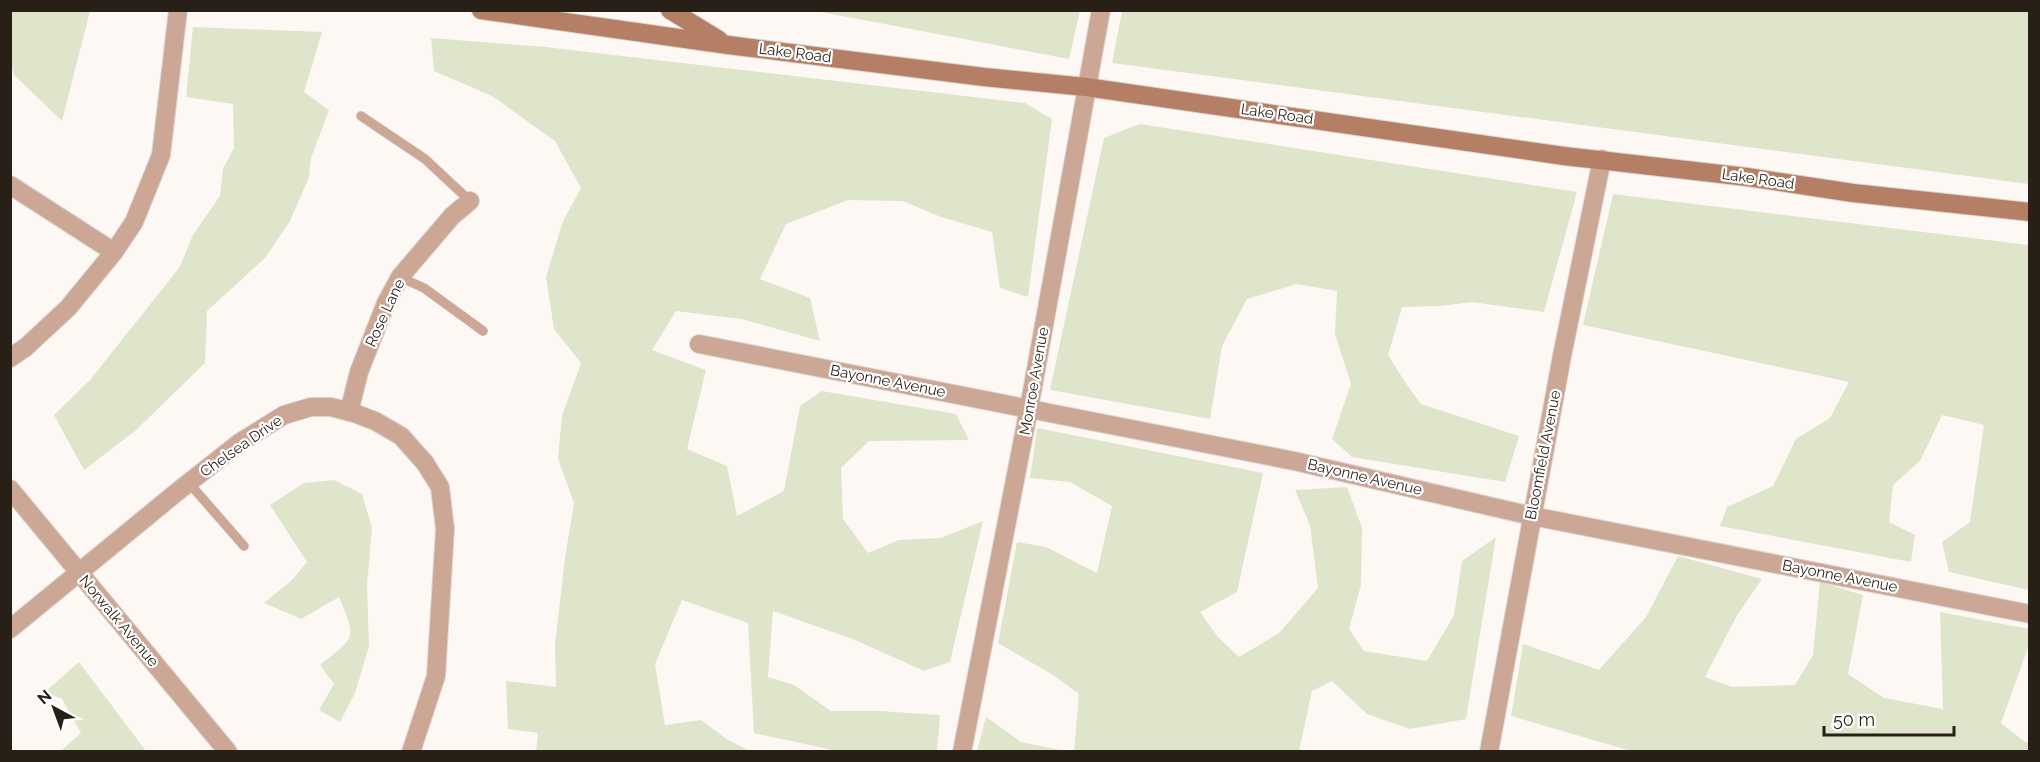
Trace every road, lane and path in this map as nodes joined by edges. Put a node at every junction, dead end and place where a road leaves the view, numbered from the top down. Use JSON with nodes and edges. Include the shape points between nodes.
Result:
{"nodes":[{"id":1,"x":178,"y":10,"type":"edge"},
{"id":2,"x":670,"y":10,"type":"edge"},
{"id":3,"x":1101,"y":10,"type":"edge"},
{"id":4,"x":492,"y":11,"type":"edge"},
{"id":5,"x":525,"y":13,"type":"edge"},
{"id":6,"x":729,"y":45,"type":"junction"},
{"id":7,"x":1086,"y":87,"type":"junction"},
{"id":8,"x":361,"y":116,"type":"dead end"},
{"id":9,"x":1602,"y":159,"type":"junction"},
{"id":10,"x":10,"y":185,"type":"edge"},
{"id":11,"x":470,"y":201,"type":"joint"},
{"id":12,"x":2030,"y":212,"type":"edge"},
{"id":13,"x":114,"y":252,"type":"junction"},
{"id":14,"x":400,"y":277,"type":"junction"},
{"id":15,"x":483,"y":331,"type":"dead end"},
{"id":16,"x":699,"y":344,"type":"dead end"},
{"id":17,"x":10,"y":358,"type":"edge"},
{"id":18,"x":1029,"y":408,"type":"junction"},
{"id":19,"x":349,"y":412,"type":"junction"},
{"id":20,"x":189,"y":483,"type":"junction"},
{"id":21,"x":10,"y":489,"type":"edge"},
{"id":22,"x":1532,"y":516,"type":"junction"},
{"id":23,"x":244,"y":546,"type":"dead end"},
{"id":24,"x":79,"y":572,"type":"junction"},
{"id":25,"x":2030,"y":614,"type":"edge"},
{"id":26,"x":10,"y":629,"type":"edge"},
{"id":27,"x":228,"y":752,"type":"edge"},
{"id":28,"x":411,"y":752,"type":"edge"},
{"id":29,"x":962,"y":752,"type":"edge"},
{"id":30,"x":1489,"y":752,"type":"edge"}],
"edges":[{"from":1,"to":13,"type":"street","via":[[161,155],[134,222]]},
{"from":2,"to":6,"type":"street"},
{"from":3,"to":7,"type":"street","name":"Monroe Avenue"},
{"from":4,"to":5,"type":"street","name":"Lake Road"},
{"from":5,"to":6,"type":"street","name":"Lake Road"},
{"from":6,"to":7,"type":"street","name":"Lake Road"},
{"from":7,"to":9,"type":"street","name":"Lake Road"},
{"from":7,"to":18,"type":"street","name":"Monroe Avenue"},
{"from":8,"to":11,"type":"lane","via":[[425,159]]},
{"from":9,"to":12,"type":"street","name":"Lake Road"},
{"from":9,"to":22,"type":"street","name":"Bloomfield Avenue"},
{"from":10,"to":13,"type":"street"},
{"from":11,"to":14,"type":"street","name":"Rose Lane","via":[[452,216]]},
{"from":13,"to":17,"type":"street","via":[[68,308]]},
{"from":14,"to":15,"type":"lane","via":[[424,288]]},
{"from":14,"to":19,"type":"street","name":"Rose Lane","via":[[358,372]]},
{"from":16,"to":18,"type":"street","name":"Bayonne Avenue"},
{"from":18,"to":22,"type":"street","name":"Bayonne Avenue","via":[[1293,461]]},
{"from":18,"to":29,"type":"street","name":"Monroe Avenue"},
{"from":19,"to":20,"type":"street","name":"Chelsea Drive","via":[[311,407],[284,416],[239,444]]},
{"from":19,"to":28,"type":"street","name":"Chelsea Drive","via":[[401,436],[426,463],[440,487],[445,529],[436,676]]},
{"from":20,"to":23,"type":"lane"},
{"from":20,"to":24,"type":"street","name":"Chelsea Drive"},
{"from":21,"to":24,"type":"street","name":"Norwalk Avenue"},
{"from":22,"to":25,"type":"street","name":"Bayonne Avenue"},
{"from":22,"to":30,"type":"street","name":"Bloomfield Avenue"},
{"from":24,"to":26,"type":"street","name":"Chelsea Drive"},
{"from":24,"to":27,"type":"street","name":"Norwalk Avenue"}]}
